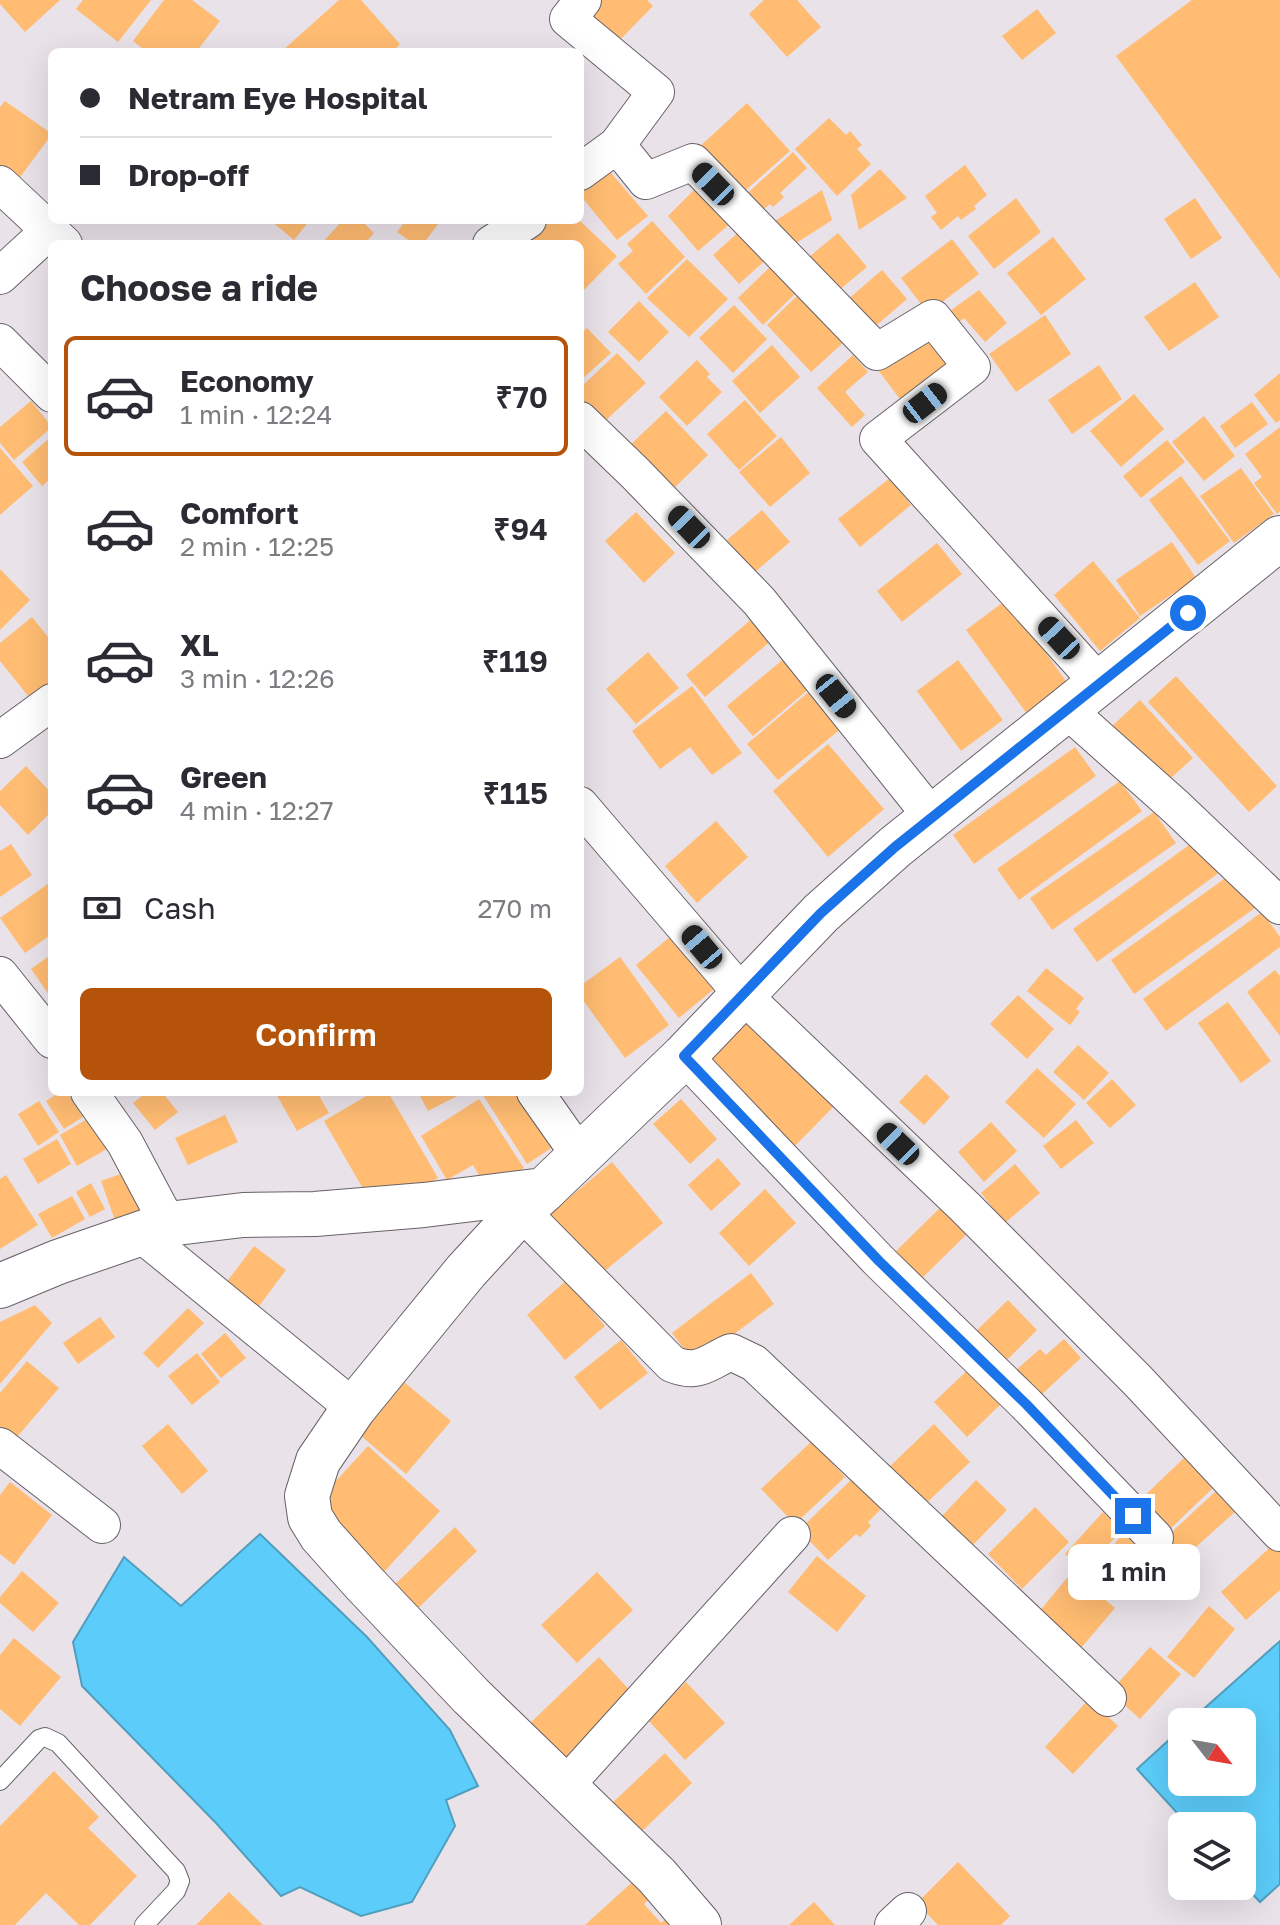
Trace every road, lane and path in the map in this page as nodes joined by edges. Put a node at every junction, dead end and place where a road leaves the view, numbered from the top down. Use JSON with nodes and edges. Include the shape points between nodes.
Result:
{"nodes":[{"id":1,"x":583,"y":0,"type":"edge"},
{"id":2,"x":617,"y":145,"type":"junction"},
{"id":3,"x":584,"y":169,"type":"edge"},
{"id":4,"x":0,"y":184,"type":"edge"},
{"id":5,"x":520,"y":224,"type":"edge"},
{"id":6,"x":57,"y":237,"type":"edge"},
{"id":7,"x":497,"y":240,"type":"edge"},
{"id":8,"x":48,"y":243,"type":"edge"},
{"id":9,"x":0,"y":276,"type":"edge"},
{"id":10,"x":0,"y":342,"type":"edge"},
{"id":11,"x":48,"y":390,"type":"edge"},
{"id":12,"x":584,"y":424,"type":"edge"},
{"id":13,"x":1280,"y":538,"type":"edge"},
{"id":14,"x":1083,"y":696,"type":"junction"},
{"id":15,"x":48,"y":705,"type":"edge"},
{"id":16,"x":0,"y":740,"type":"edge"},
{"id":17,"x":584,"y":810,"type":"edge"},
{"id":18,"x":932,"y":817,"type":"junction"},
{"id":19,"x":1280,"y":906,"type":"edge"},
{"id":20,"x":0,"y":975,"type":"edge"},
{"id":21,"x":742,"y":994,"type":"junction"},
{"id":22,"x":48,"y":1035,"type":"edge"},
{"id":23,"x":684,"y":1056,"type":"junction"},
{"id":24,"x":92,"y":1096,"type":"edge"},
{"id":25,"x":538,"y":1096,"type":"edge"},
{"id":26,"x":580,"y":1156,"type":"junction"},
{"id":27,"x":533,"y":1200,"type":"junction"},
{"id":28,"x":155,"y":1229,"type":"junction"},
{"id":29,"x":0,"y":1286,"type":"edge"},
{"id":30,"x":354,"y":1408,"type":"junction"},
{"id":31,"x":0,"y":1446,"type":"edge"},
{"id":32,"x":102,"y":1525,"type":"dead end"},
{"id":33,"x":1280,"y":1533,"type":"edge"},
{"id":34,"x":792,"y":1535,"type":"dead end"},
{"id":35,"x":1155,"y":1538,"type":"dead end"},
{"id":36,"x":1108,"y":1698,"type":"dead end"},
{"id":37,"x":0,"y":1781,"type":"edge"},
{"id":38,"x":566,"y":1785,"type":"junction"},
{"id":39,"x":144,"y":1925,"type":"edge"},
{"id":40,"x":699,"y":1925,"type":"edge"}],
"edges":[{"from":1,"to":2,"type":"street","via":[[568,19],[656,92]]},
{"from":2,"to":3,"type":"street"},
{"from":2,"to":14,"type":"street","via":[[646,181],[693,162],[877,352],[933,318],[972,367],[878,439]]},
{"from":4,"to":6,"type":"street"},
{"from":5,"to":7,"type":"street"},
{"from":8,"to":9,"type":"street"},
{"from":10,"to":11,"type":"street"},
{"from":12,"to":18,"type":"street","via":[[759,601]]},
{"from":13,"to":14,"type":"street"},
{"from":14,"to":18,"type":"street"},
{"from":14,"to":19,"type":"street","via":[[1176,807]]},
{"from":15,"to":16,"type":"street"},
{"from":17,"to":21,"type":"street"},
{"from":18,"to":21,"type":"street","via":[[821,913]]},
{"from":20,"to":22,"type":"street"},
{"from":21,"to":23,"type":"street"},
{"from":21,"to":33,"type":"street","via":[[965,1207]]},
{"from":23,"to":26,"type":"street"},
{"from":23,"to":35,"type":"street"},
{"from":24,"to":28,"type":"street","via":[[125,1143]]},
{"from":25,"to":26,"type":"street"},
{"from":26,"to":27,"type":"street"},
{"from":27,"to":28,"type":"street","via":[[243,1215]]},
{"from":27,"to":30,"type":"street","via":[[466,1271]]},
{"from":27,"to":36,"type":"street","via":[[672,1364],[687,1370],[731,1352],[754,1363]]},
{"from":28,"to":29,"type":"street"},
{"from":28,"to":30,"type":"street"},
{"from":30,"to":38,"type":"street","via":[[318,1461],[307,1496],[310,1517],[352,1571],[449,1673]]},
{"from":31,"to":32,"type":"street"},
{"from":34,"to":38,"type":"street"},
{"from":37,"to":39,"type":"lane","via":[[39,1739],[58,1743],[176,1871],[176,1891]]},
{"from":38,"to":40,"type":"street"}]}
